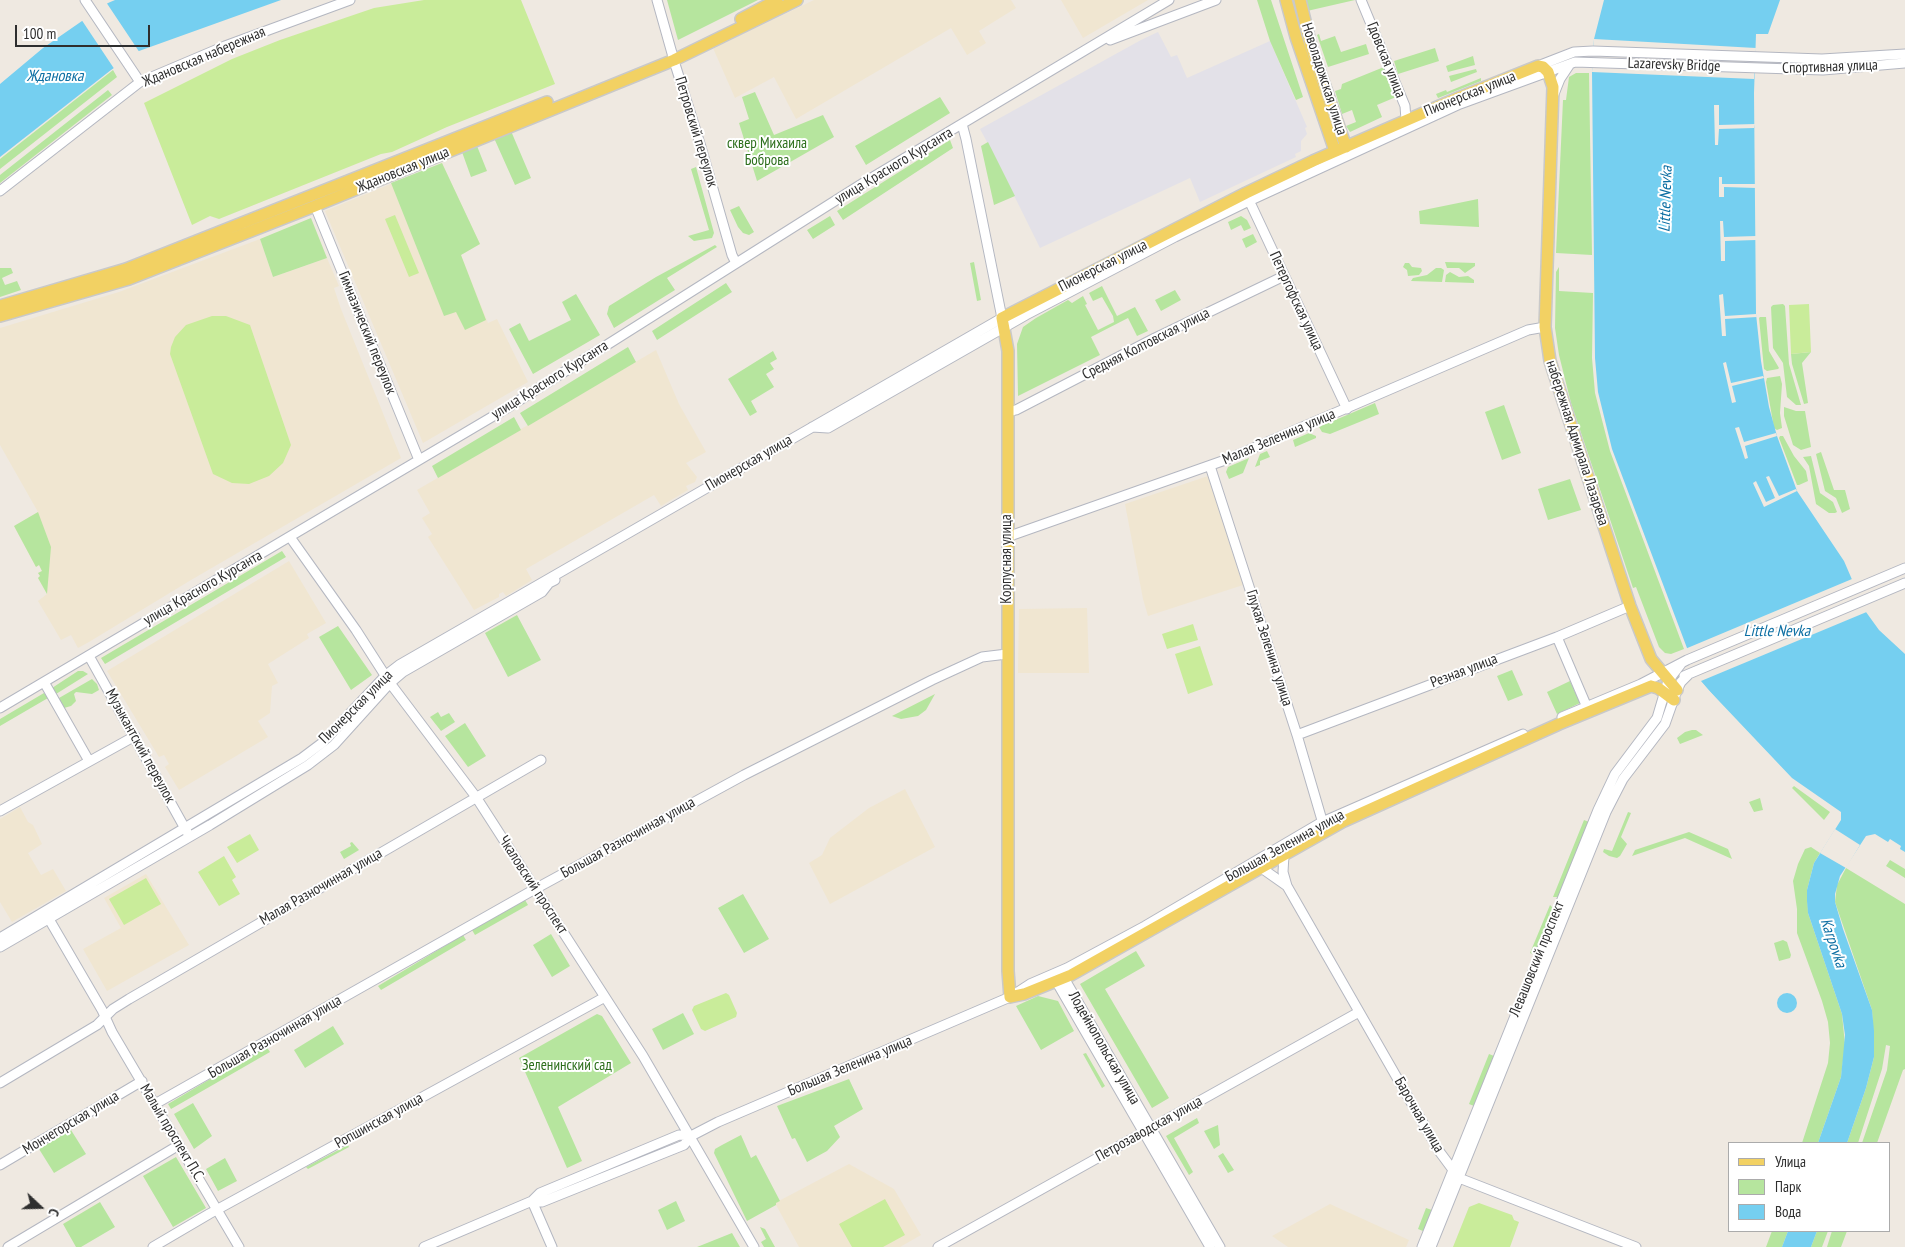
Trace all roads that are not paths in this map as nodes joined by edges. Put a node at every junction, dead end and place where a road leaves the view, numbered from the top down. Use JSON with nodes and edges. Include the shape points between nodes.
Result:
{"nodes":[{"id":1,"x":350,"y":0,"type":"edge"},
{"id":2,"x":657,"y":0,"type":"edge"},
{"id":3,"x":777,"y":0,"type":"edge"},
{"id":4,"x":796,"y":0,"type":"edge"},
{"id":5,"x":1169,"y":0,"type":"edge"},
{"id":6,"x":1216,"y":0,"type":"edge"},
{"id":7,"x":1286,"y":0,"type":"edge"},
{"id":8,"x":1300,"y":0,"type":"edge"},
{"id":9,"x":1361,"y":0,"type":"edge"},
{"id":10,"x":86,"y":3,"type":"edge"},
{"id":11,"x":1096,"y":45,"type":"junction"},
{"id":12,"x":1905,"y":54,"type":"edge"},
{"id":13,"x":673,"y":56,"type":"junction"},
{"id":14,"x":1755,"y":57,"type":"joint"},
{"id":15,"x":1570,"y":64,"type":"junction"},
{"id":16,"x":1905,"y":64,"type":"edge"},
{"id":17,"x":1755,"y":68,"type":"joint"},
{"id":18,"x":1543,"y":69,"type":"junction"},
{"id":19,"x":140,"y":82,"type":"junction"},
{"id":20,"x":1553,"y":97,"type":"junction"},
{"id":21,"x":1406,"y":120,"type":"junction"},
{"id":22,"x":962,"y":124,"type":"junction"},
{"id":23,"x":1342,"y":152,"type":"junction"},
{"id":24,"x":0,"y":191,"type":"edge"},
{"id":25,"x":1248,"y":197,"type":"junction"},
{"id":26,"x":315,"y":206,"type":"junction"},
{"id":27,"x":736,"y":264,"type":"junction"},
{"id":28,"x":1284,"y":276,"type":"junction"},
{"id":29,"x":0,"y":306,"type":"edge"},
{"id":30,"x":0,"y":316,"type":"edge"},
{"id":31,"x":1003,"y":323,"type":"junction"},
{"id":32,"x":1545,"y":327,"type":"junction"},
{"id":33,"x":1347,"y":408,"type":"junction"},
{"id":34,"x":1008,"y":412,"type":"junction"},
{"id":35,"x":812,"y":427,"type":"junction"},
{"id":36,"x":419,"y":460,"type":"junction"},
{"id":37,"x":1210,"y":466,"type":"junction"},
{"id":38,"x":290,"y":537,"type":"junction"},
{"id":39,"x":1007,"y":537,"type":"junction"},
{"id":40,"x":580,"y":560,"type":"junction"},
{"id":41,"x":1905,"y":568,"type":"edge"},
{"id":42,"x":1905,"y":583,"type":"edge"},
{"id":43,"x":1630,"y":606,"type":"junction"},
{"id":44,"x":1557,"y":636,"type":"junction"},
{"id":45,"x":1007,"y":654,"type":"junction"},
{"id":46,"x":89,"y":656,"type":"junction"},
{"id":47,"x":1690,"y":674,"type":"junction"},
{"id":48,"x":388,"y":679,"type":"junction"},
{"id":49,"x":1658,"y":679,"type":"junction"},
{"id":50,"x":44,"y":682,"type":"junction"},
{"id":51,"x":1672,"y":694,"type":"junction"},
{"id":52,"x":0,"y":708,"type":"edge"},
{"id":53,"x":1588,"y":709,"type":"junction"},
{"id":54,"x":1297,"y":735,"type":"junction"},
{"id":55,"x":135,"y":736,"type":"junction"},
{"id":56,"x":541,"y":760,"type":"dead end"},
{"id":57,"x":89,"y":761,"type":"junction"},
{"id":58,"x":476,"y":797,"type":"junction"},
{"id":59,"x":0,"y":811,"type":"edge"},
{"id":60,"x":1324,"y":826,"type":"junction"},
{"id":61,"x":187,"y":832,"type":"junction"},
{"id":62,"x":1284,"y":855,"type":"junction"},
{"id":63,"x":1260,"y":868,"type":"junction"},
{"id":64,"x":1287,"y":886,"type":"junction"},
{"id":65,"x":535,"y":889,"type":"junction"},
{"id":66,"x":47,"y":915,"type":"junction"},
{"id":67,"x":0,"y":938,"type":"edge"},
{"id":68,"x":0,"y":947,"type":"edge"},
{"id":69,"x":1060,"y":979,"type":"junction"},
{"id":70,"x":605,"y":996,"type":"junction"},
{"id":71,"x":1010,"y":997,"type":"junction"},
{"id":72,"x":1359,"y":1012,"type":"junction"},
{"id":73,"x":105,"y":1018,"type":"junction"},
{"id":74,"x":142,"y":1081,"type":"junction"},
{"id":75,"x":0,"y":1083,"type":"edge"},
{"id":76,"x":156,"y":1104,"type":"junction"},
{"id":77,"x":1147,"y":1130,"type":"junction"},
{"id":78,"x":691,"y":1136,"type":"junction"},
{"id":79,"x":179,"y":1145,"type":"junction"},
{"id":80,"x":0,"y":1165,"type":"edge"},
{"id":81,"x":1452,"y":1170,"type":"junction"},
{"id":82,"x":1459,"y":1178,"type":"junction"},
{"id":83,"x":532,"y":1201,"type":"junction"},
{"id":84,"x":217,"y":1210,"type":"junction"},
{"id":85,"x":8,"y":1247,"type":"edge"},
{"id":86,"x":153,"y":1247,"type":"edge"},
{"id":87,"x":239,"y":1247,"type":"edge"},
{"id":88,"x":424,"y":1247,"type":"edge"},
{"id":89,"x":552,"y":1247,"type":"edge"},
{"id":90,"x":754,"y":1247,"type":"edge"},
{"id":91,"x":938,"y":1247,"type":"edge"},
{"id":92,"x":1210,"y":1247,"type":"edge"},
{"id":93,"x":1220,"y":1247,"type":"edge"},
{"id":94,"x":1422,"y":1247,"type":"edge"},
{"id":95,"x":1432,"y":1247,"type":"edge"},
{"id":96,"x":1636,"y":1247,"type":"edge"}],
"edges":[{"from":1,"to":19,"type":"street","name":"Ждановская набережная","via":[[225,46]]},
{"from":2,"to":13,"type":"street","name":"Петровский переулок"},
{"from":3,"to":13,"type":"main road","name":"Ждановская улица"},
{"from":4,"to":13,"type":"main road","name":"Ждановская улица"},
{"from":5,"to":11,"type":"street","name":"улица Красного Курсанта"},
{"from":6,"to":11,"type":"street","name":"улица Красного Курсанта"},
{"from":7,"to":23,"type":"main road","name":"Новоладожская улица","via":[[1296,37]]},
{"from":8,"to":23,"type":"main road","name":"Новоладожская улица"},
{"from":9,"to":21,"type":"street","name":"Гдовская улица","via":[[1405,106]]},
{"from":10,"to":19,"type":"street"},
{"from":11,"to":22,"type":"street","name":"улица Красного Курсанта"},
{"from":12,"to":14,"type":"street","name":"Спортивная улица","via":[[1822,59]]},
{"from":13,"to":26,"type":"main road","name":"Ждановская улица"},
{"from":13,"to":27,"type":"street","name":"Петровский переулок"},
{"from":13,"to":29,"type":"main road","name":"Ждановская улица","via":[[126,269]]},
{"from":14,"to":18,"type":"street","name":"Lazarevsky Bridge","via":[[1574,52]]},
{"from":15,"to":17,"type":"street","name":"Lazarevsky Bridge"},
{"from":15,"to":18,"type":"street"},
{"from":15,"to":20,"type":"street"},
{"from":16,"to":17,"type":"street","name":"Спортивная улица","via":[[1822,70]]},
{"from":18,"to":20,"type":"main road","name":"набережная Адмирала Лазарева","via":[[1553,87]]},
{"from":18,"to":21,"type":"main road","name":"Пионерская улица"},
{"from":18,"to":23,"type":"street","name":"Пионерская улица"},
{"from":19,"to":24,"type":"street","name":"Ждановская набережная"},
{"from":20,"to":32,"type":"main road","name":"набережная Адмирала Лазарева"},
{"from":21,"to":23,"type":"main road","name":"Пионерская улица"},
{"from":22,"to":27,"type":"street","name":"улица Красного Курсанта"},
{"from":22,"to":31,"type":"street","name":"Корпусная улица"},
{"from":23,"to":25,"type":"main road","name":"Пионерская улица"},
{"from":25,"to":28,"type":"street","name":"Петергофская улица"},
{"from":25,"to":31,"type":"main road","name":"Пионерская улица"},
{"from":26,"to":30,"type":"main road","name":"Ждановская улица","via":[[129,279]]},
{"from":26,"to":36,"type":"street","name":"Гимназический переулок"},
{"from":27,"to":36,"type":"street","name":"улица Красного Курсанта"},
{"from":28,"to":33,"type":"street","name":"Петергофская улица"},
{"from":28,"to":34,"type":"street","name":"Средняя Колтовская улица"},
{"from":31,"to":34,"type":"main road","name":"Корпусная улица","via":[[1008,351]]},
{"from":31,"to":35,"type":"street","name":"Пионерская улица"},
{"from":31,"to":35,"type":"street","name":"Пионерская улица","via":[[828,428]]},
{"from":32,"to":33,"type":"street","name":"Малая Зеленина улица","via":[[1528,330]]},
{"from":32,"to":43,"type":"main road","name":"набережная Адмирала Лазарева","via":[[1550,361],[1563,407]]},
{"from":33,"to":37,"type":"street","name":"Малая Зеленина улица"},
{"from":34,"to":39,"type":"main road","name":"Корпусная улица"},
{"from":35,"to":40,"type":"street","name":"Пионерская улица"},
{"from":36,"to":38,"type":"street","name":"улица Красного Курсанта"},
{"from":37,"to":39,"type":"street","name":"Малая Зеленина улица"},
{"from":37,"to":54,"type":"street","name":"Глухая Зеленина улица"},
{"from":38,"to":46,"type":"street","name":"улица Красного Курсанта"},
{"from":38,"to":48,"type":"street","name":"Чкаловский проспект"},
{"from":39,"to":45,"type":"main road","name":"Корпусная улица"},
{"from":40,"to":48,"type":"street","name":"Пионерская улица","via":[[399,665]]},
{"from":40,"to":48,"type":"street","name":"Пионерская улица","via":[[571,571],[550,583],[542,592]]},
{"from":41,"to":49,"type":"street","via":[[1685,661]]},
{"from":42,"to":47,"type":"street"},
{"from":43,"to":44,"type":"street","name":"Резная улица"},
{"from":43,"to":49,"type":"main road","name":"набережная Адмирала Лазарева"},
{"from":44,"to":53,"type":"street"},
{"from":44,"to":54,"type":"street","name":"Резная улица"},
{"from":45,"to":65,"type":"street","name":"Большая Разночинная улица","via":[[982,658],[847,722]]},
{"from":45,"to":71,"type":"main road","name":"Корпусная улица"},
{"from":46,"to":50,"type":"street","name":"улица Красного Курсанта"},
{"from":46,"to":55,"type":"street","name":"Музыкантский переулок"},
{"from":47,"to":49,"type":"street"},
{"from":47,"to":51,"type":"street"},
{"from":48,"to":58,"type":"street","name":"Чкаловский проспект"},
{"from":48,"to":61,"type":"street","name":"Пионерская улица","via":[[312,751]]},
{"from":49,"to":51,"type":"main road","name":"набережная Адмирала Лазарева"},
{"from":49,"to":51,"type":"main road","via":[[1658,688]]},
{"from":49,"to":53,"type":"main road","name":"Большая Зеленина улица"},
{"from":50,"to":52,"type":"street","name":"улица Красного Курсанта"},
{"from":50,"to":57,"type":"street"},
{"from":51,"to":81,"type":"street","name":"Левашовский проспект","via":[[1616,774],[1598,810]]},
{"from":51,"to":82,"type":"street","name":"Левашовский проспект","via":[[1665,724],[1623,779],[1606,812]]},
{"from":53,"to":60,"type":"main road","name":"Большая Зеленина улица","via":[[1370,809]]},
{"from":54,"to":60,"type":"street","name":"Глухая Зеленина улица"},
{"from":55,"to":57,"type":"street"},
{"from":55,"to":61,"type":"street","name":"Музыкантский переулок"},
{"from":56,"to":58,"type":"street","name":"Малая Разночинная улица"},
{"from":57,"to":59,"type":"street"},
{"from":58,"to":65,"type":"street","name":"Чкаловский проспект"},
{"from":58,"to":73,"type":"street","name":"Малая Разночинная улица","via":[[128,999],[113,1008]]},
{"from":60,"to":62,"type":"main road","name":"Большая Зеленина улица"},
{"from":60,"to":71,"type":"street","name":"Большая Зеленина улица"},
{"from":61,"to":66,"type":"street","name":"Пионерская улица"},
{"from":62,"to":63,"type":"main road","name":"Большая Зеленина улица"},
{"from":62,"to":64,"type":"street","name":"Барочная улица"},
{"from":63,"to":64,"type":"street","name":"Барочная улица"},
{"from":63,"to":69,"type":"main road","name":"Большая Зеленина улица"},
{"from":64,"to":72,"type":"street","name":"Барочная улица"},
{"from":65,"to":70,"type":"street","name":"Чкаловский проспект"},
{"from":65,"to":76,"type":"street","name":"Большая Разночинная улица"},
{"from":66,"to":67,"type":"street","name":"Пионерская улица"},
{"from":66,"to":68,"type":"street","name":"Пионерская улица"},
{"from":66,"to":73,"type":"street","name":"Малый проспект П.С."},
{"from":69,"to":71,"type":"main road","name":"Большая Зеленина улица"},
{"from":69,"to":77,"type":"street","name":"Лодейнопольская улица"},
{"from":70,"to":78,"type":"street","name":"Чкаловский проспект"},
{"from":70,"to":84,"type":"street","name":"Ропшинская улица"},
{"from":71,"to":78,"type":"street","name":"Большая Зеленина улица"},
{"from":72,"to":77,"type":"street","name":"Петрозаводская улица"},
{"from":72,"to":81,"type":"street","name":"Барочная улица"},
{"from":73,"to":74,"type":"street","name":"Малый проспект П.С."},
{"from":73,"to":75,"type":"street"},
{"from":74,"to":76,"type":"street","name":"Малый проспект П.С."},
{"from":74,"to":80,"type":"street","name":"Мончегорская улица"},
{"from":76,"to":79,"type":"street","name":"Малый проспект П.С."},
{"from":77,"to":91,"type":"street","name":"Петрозаводская улица"},
{"from":77,"to":92,"type":"street","name":"Лодейнопольская улица"},
{"from":77,"to":93,"type":"street","name":"Лодейнопольская улица"},
{"from":78,"to":83,"type":"street","name":"Большая Зеленина улица","via":[[679,1135],[540,1193]]},
{"from":78,"to":90,"type":"street","name":"Чкаловский проспект"},
{"from":79,"to":84,"type":"street","name":"Малый проспект П.С."},
{"from":79,"to":85,"type":"street"},
{"from":81,"to":82,"type":"street","name":"Барочная улица"},
{"from":81,"to":94,"type":"street","name":"Левашовский проспект"},
{"from":82,"to":95,"type":"street","name":"Левашовский проспект"},
{"from":82,"to":96,"type":"street","name":"Барочная улица"},
{"from":83,"to":88,"type":"street","name":"Большая Зеленина улица"},
{"from":83,"to":89,"type":"street"},
{"from":84,"to":86,"type":"street","name":"Ропшинская улица"},
{"from":84,"to":87,"type":"street","name":"Малый проспект П.С."}]}
